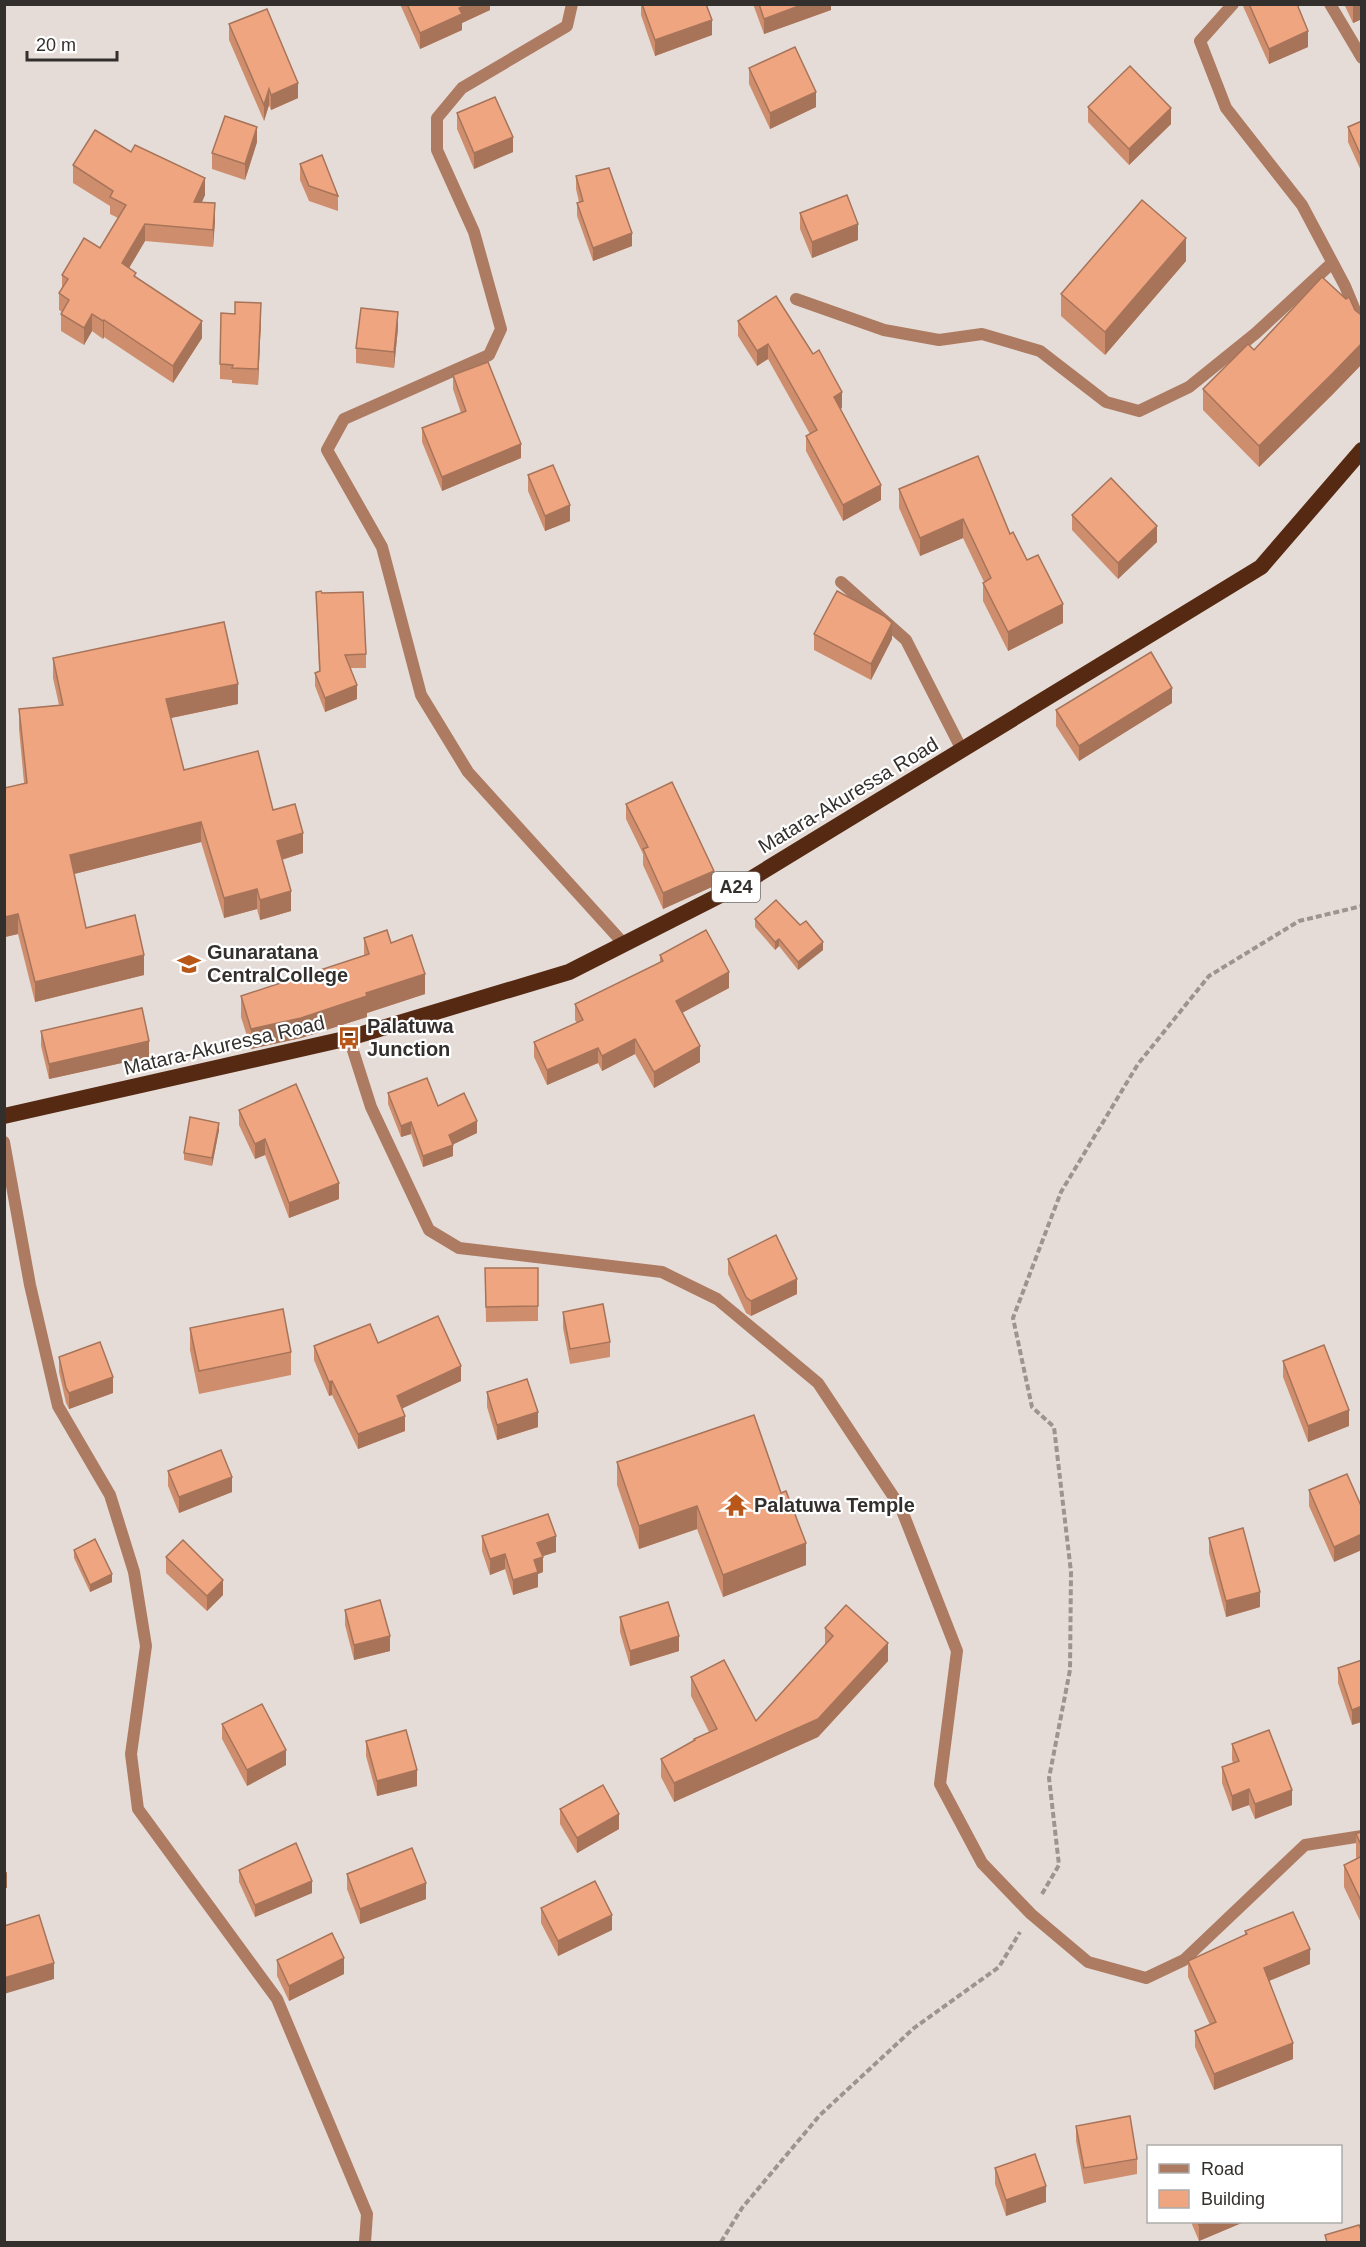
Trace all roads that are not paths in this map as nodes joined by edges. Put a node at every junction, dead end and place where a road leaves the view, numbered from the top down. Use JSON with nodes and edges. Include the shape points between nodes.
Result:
{"nodes":[{"id":1,"x":572,"y":4,"type":"edge"},
{"id":2,"x":1233,"y":4,"type":"edge"},
{"id":3,"x":1330,"y":4,"type":"edge"},
{"id":4,"x":1362,"y":58,"type":"edge"},
{"id":5,"x":1332,"y":264,"type":"junction"},
{"id":6,"x":796,"y":299,"type":"dead end"},
{"id":7,"x":1362,"y":327,"type":"edge"},
{"id":8,"x":1362,"y":450,"type":"edge"},
{"id":9,"x":841,"y":582,"type":"dead end"},
{"id":10,"x":962,"y":750,"type":"junction"},
{"id":11,"x":624,"y":944,"type":"junction"},
{"id":12,"x":349,"y":1038,"type":"junction"},
{"id":13,"x":4,"y":1116,"type":"edge"},
{"id":14,"x":4,"y":1142,"type":"edge"},
{"id":15,"x":1362,"y":1836,"type":"edge"},
{"id":16,"x":364,"y":2242,"type":"edge"}],
"edges":[{"from":1,"to":11,"type":"street","via":[[567,26],[462,88],[437,118],[437,150],[474,232],[501,329],[489,355],[344,419],[327,450],[382,547],[421,695],[468,772]]},
{"from":2,"to":5,"type":"street","via":[[1200,41],[1226,108],[1302,205]]},
{"from":3,"to":4,"type":"street"},
{"from":5,"to":6,"type":"street","via":[[1189,387],[1138,411],[1106,402],[1040,351],[982,334],[939,340],[884,330]]},
{"from":5,"to":7,"type":"street"},
{"from":8,"to":10,"type":"highway","name":"Matara-Akuressa Road","number":"A24","via":[[1261,567]]},
{"from":9,"to":10,"type":"street","via":[[906,640]]},
{"from":10,"to":11,"type":"highway","name":"Matara-Akuressa Road","number":"A24","via":[[744,883]]},
{"from":11,"to":12,"type":"highway","name":"Matara-Akuressa Road","number":"A24","via":[[569,972]]},
{"from":12,"to":13,"type":"highway","name":"Matara-Akuressa Road","number":"A24"},
{"from":12,"to":15,"type":"street","via":[[371,1107],[429,1230],[459,1248],[662,1272],[717,1299],[818,1383],[901,1508],[957,1651],[940,1784],[982,1863],[1031,1914],[1089,1962],[1146,1978],[1184,1960],[1305,1845]]},
{"from":14,"to":16,"type":"street","via":[[30,1285],[58,1406],[110,1495],[134,1572],[146,1646],[131,1754],[138,1809],[277,1999],[367,2214]]}]}
